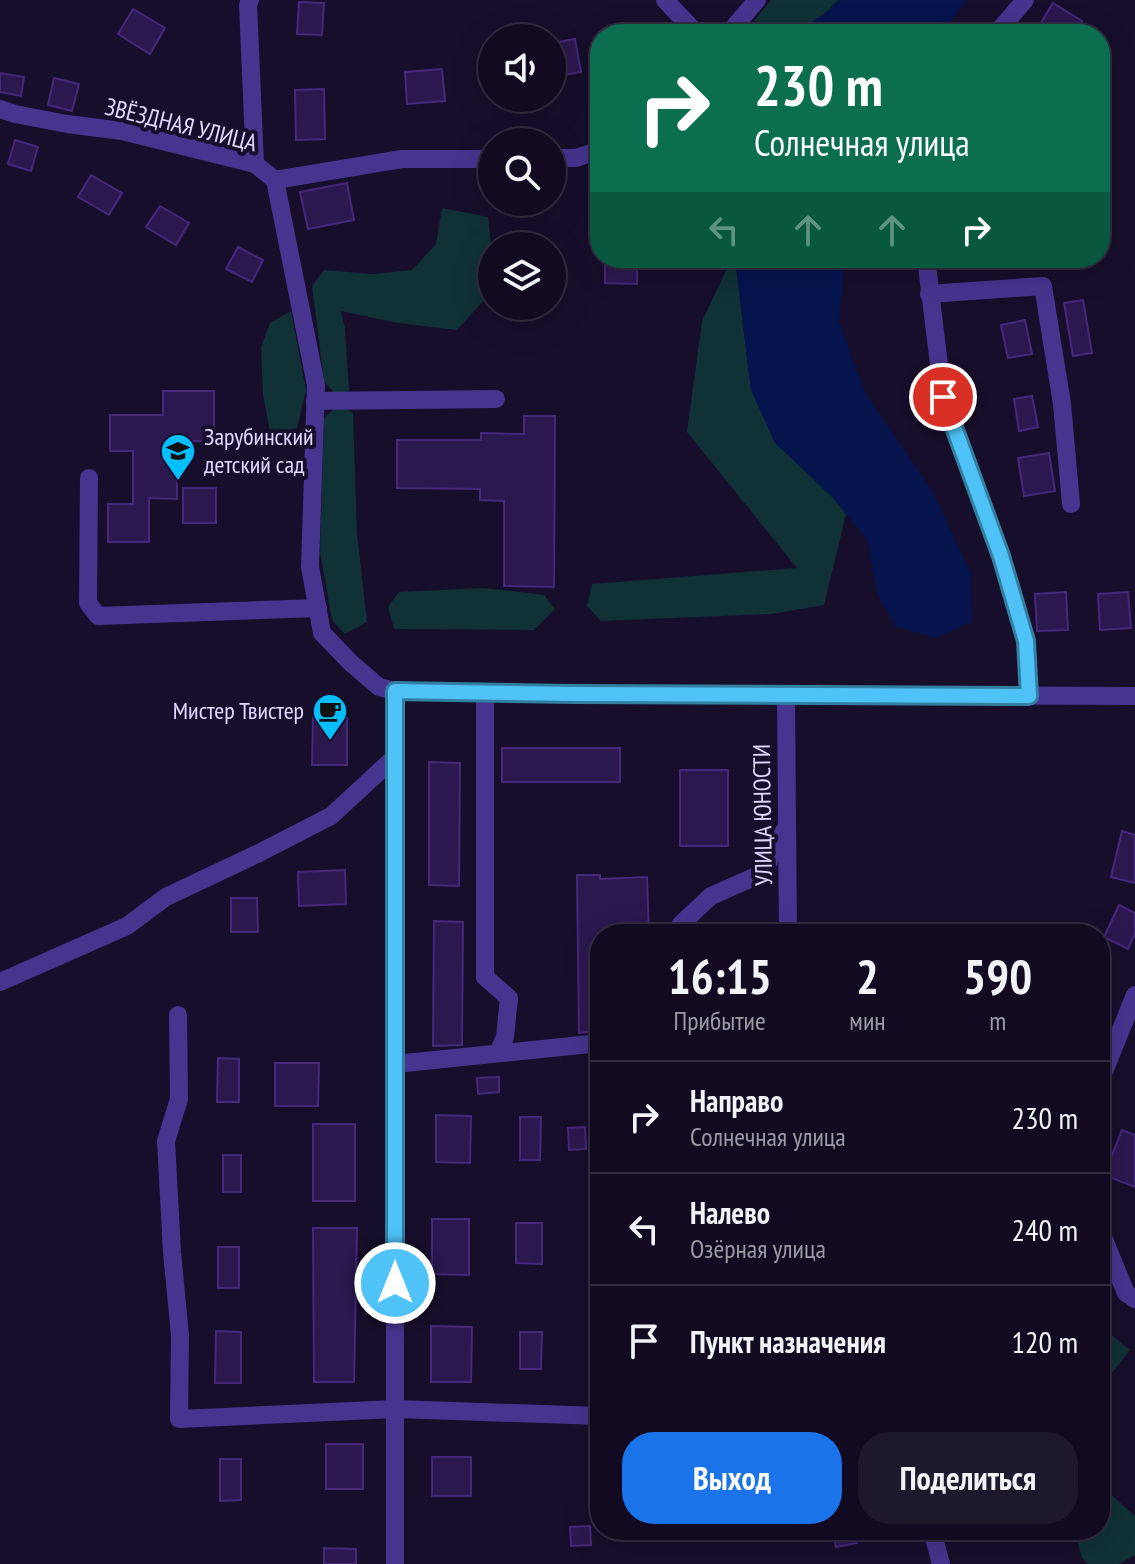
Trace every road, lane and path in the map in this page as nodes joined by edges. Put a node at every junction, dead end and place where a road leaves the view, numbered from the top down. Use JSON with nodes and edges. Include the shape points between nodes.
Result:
{"nodes":[{"id":1,"x":250,"y":0,"type":"edge"},
{"id":2,"x":665,"y":0,"type":"edge"},
{"id":3,"x":757,"y":0,"type":"edge"},
{"id":4,"x":1025,"y":0,"type":"edge"},
{"id":5,"x":688,"y":24,"type":"edge"},
{"id":6,"x":737,"y":24,"type":"edge"},
{"id":7,"x":1005,"y":24,"type":"edge"},
{"id":8,"x":0,"y":109,"type":"edge"},
{"id":9,"x":590,"y":153,"type":"edge"},
{"id":10,"x":566,"y":158,"type":"edge"},
{"id":11,"x":478,"y":159,"type":"edge"},
{"id":12,"x":255,"y":164,"type":"junction"},
{"id":13,"x":275,"y":180,"type":"junction"},
{"id":14,"x":927,"y":268,"type":"edge"},
{"id":15,"x":929,"y":294,"type":"junction"},
{"id":16,"x":496,"y":399,"type":"dead end"},
{"id":17,"x":315,"y":401,"type":"junction"},
{"id":18,"x":89,"y":478,"type":"dead end"},
{"id":19,"x":1071,"y":504,"type":"dead end"},
{"id":20,"x":318,"y":608,"type":"junction"},
{"id":21,"x":395,"y":691,"type":"junction"},
{"id":22,"x":485,"y":693,"type":"junction"},
{"id":23,"x":786,"y":695,"type":"junction"},
{"id":24,"x":1029,"y":696,"type":"junction"},
{"id":25,"x":1135,"y":696,"type":"edge"},
{"id":26,"x":395,"y":757,"type":"junction"},
{"id":27,"x":787,"y":825,"type":"junction"},
{"id":28,"x":681,"y":924,"type":"edge"},
{"id":29,"x":788,"y":924,"type":"edge"},
{"id":30,"x":0,"y":982,"type":"edge"},
{"id":31,"x":1135,"y":995,"type":"edge"},
{"id":32,"x":178,"y":1015,"type":"dead end"},
{"id":33,"x":590,"y":1044,"type":"edge"},
{"id":34,"x":498,"y":1053,"type":"junction"},
{"id":35,"x":1110,"y":1056,"type":"edge"},
{"id":36,"x":395,"y":1064,"type":"junction"},
{"id":37,"x":1110,"y":1254,"type":"edge"},
{"id":38,"x":1135,"y":1299,"type":"edge"},
{"id":39,"x":396,"y":1409,"type":"junction"},
{"id":40,"x":590,"y":1416,"type":"edge"},
{"id":41,"x":935,"y":1540,"type":"edge"},
{"id":42,"x":395,"y":1564,"type":"edge"},
{"id":43,"x":941,"y":1564,"type":"edge"}],
"edges":[{"from":1,"to":12,"type":"street"},
{"from":2,"to":5,"type":"street"},
{"from":3,"to":6,"type":"street"},
{"from":4,"to":7,"type":"street"},
{"from":8,"to":12,"type":"street","name":"ЗВЁЗДНАЯ УЛИЦА","via":[[122,131]]},
{"from":9,"to":10,"type":"street"},
{"from":11,"to":13,"type":"street","name":"ЗВЁЗДНАЯ УЛИЦА","via":[[402,159]]},
{"from":12,"to":13,"type":"street","name":"ЗВЁЗДНАЯ УЛИЦА"},
{"from":13,"to":17,"type":"street"},
{"from":14,"to":15,"type":"street"},
{"from":15,"to":19,"type":"street","via":[[1043,286]]},
{"from":15,"to":24,"type":"street","via":[[943,397],[1022,626]]},
{"from":16,"to":17,"type":"street"},
{"from":17,"to":20,"type":"street","via":[[310,567]]},
{"from":18,"to":20,"type":"street","via":[[88,603],[98,616]]},
{"from":20,"to":21,"type":"street","via":[[322,633],[379,687]]},
{"from":21,"to":22,"type":"street"},
{"from":21,"to":26,"type":"street"},
{"from":22,"to":23,"type":"street"},
{"from":22,"to":34,"type":"street","via":[[485,977],[509,998]]},
{"from":23,"to":24,"type":"street"},
{"from":23,"to":27,"type":"street","name":"УЛИЦА ЮНОСТИ"},
{"from":24,"to":25,"type":"street"},
{"from":26,"to":30,"type":"street","via":[[331,816],[166,897],[127,926]]},
{"from":26,"to":36,"type":"street"},
{"from":27,"to":28,"type":"street","via":[[763,873],[711,896]]},
{"from":27,"to":29,"type":"street","name":"УЛИЦА ЮНОСТИ"},
{"from":31,"to":35,"type":"street"},
{"from":32,"to":39,"type":"street","via":[[179,1099],[166,1141],[180,1335],[179,1419]]},
{"from":33,"to":34,"type":"street"},
{"from":34,"to":36,"type":"street"},
{"from":36,"to":39,"type":"street"},
{"from":37,"to":38,"type":"street","via":[[1126,1293]]},
{"from":39,"to":40,"type":"street"},
{"from":39,"to":42,"type":"street"},
{"from":41,"to":43,"type":"street"}]}
